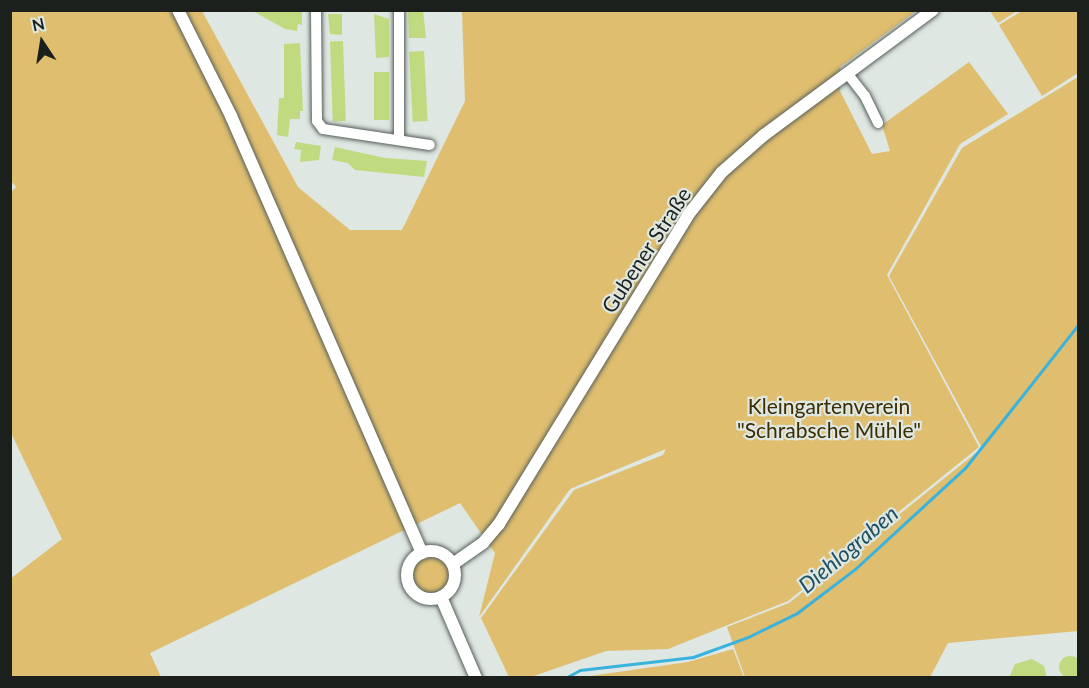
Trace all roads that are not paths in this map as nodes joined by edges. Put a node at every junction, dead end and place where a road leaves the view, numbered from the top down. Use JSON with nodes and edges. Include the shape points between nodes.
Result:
{"nodes":[{"id":1,"x":178,"y":10,"type":"edge"},
{"id":2,"x":316,"y":10,"type":"edge"},
{"id":3,"x":399,"y":10,"type":"edge"},
{"id":4,"x":933,"y":10,"type":"edge"},
{"id":5,"x":847,"y":73,"type":"junction"},
{"id":6,"x":878,"y":123,"type":"dead end"},
{"id":7,"x":399,"y":140,"type":"junction"},
{"id":8,"x":430,"y":145,"type":"dead end"},
{"id":9,"x":422,"y":553,"type":"junction"},
{"id":10,"x":453,"y":564,"type":"junction"},
{"id":11,"x":441,"y":597,"type":"junction"},
{"id":12,"x":476,"y":678,"type":"edge"}],
"edges":[{"from":1,"to":9,"type":"main road","via":[[231,116]]},
{"from":2,"to":7,"type":"street","via":[[317,121],[323,129]]},
{"from":3,"to":7,"type":"street"},
{"from":4,"to":5,"type":"main road","name":"Gubener Straße"},
{"from":5,"to":6,"type":"street","via":[[865,96]]},
{"from":5,"to":10,"type":"main road","name":"Gubener Straße","via":[[722,172],[688,215],[499,524],[483,543]]},
{"from":7,"to":8,"type":"street"},
{"from":9,"to":10,"type":"main road","via":[[440,553]]},
{"from":9,"to":11,"type":"main road","via":[[409,566],[408,583],[421,597]]},
{"from":10,"to":11,"type":"main road","via":[[455,580]]},
{"from":11,"to":12,"type":"main road"}]}
